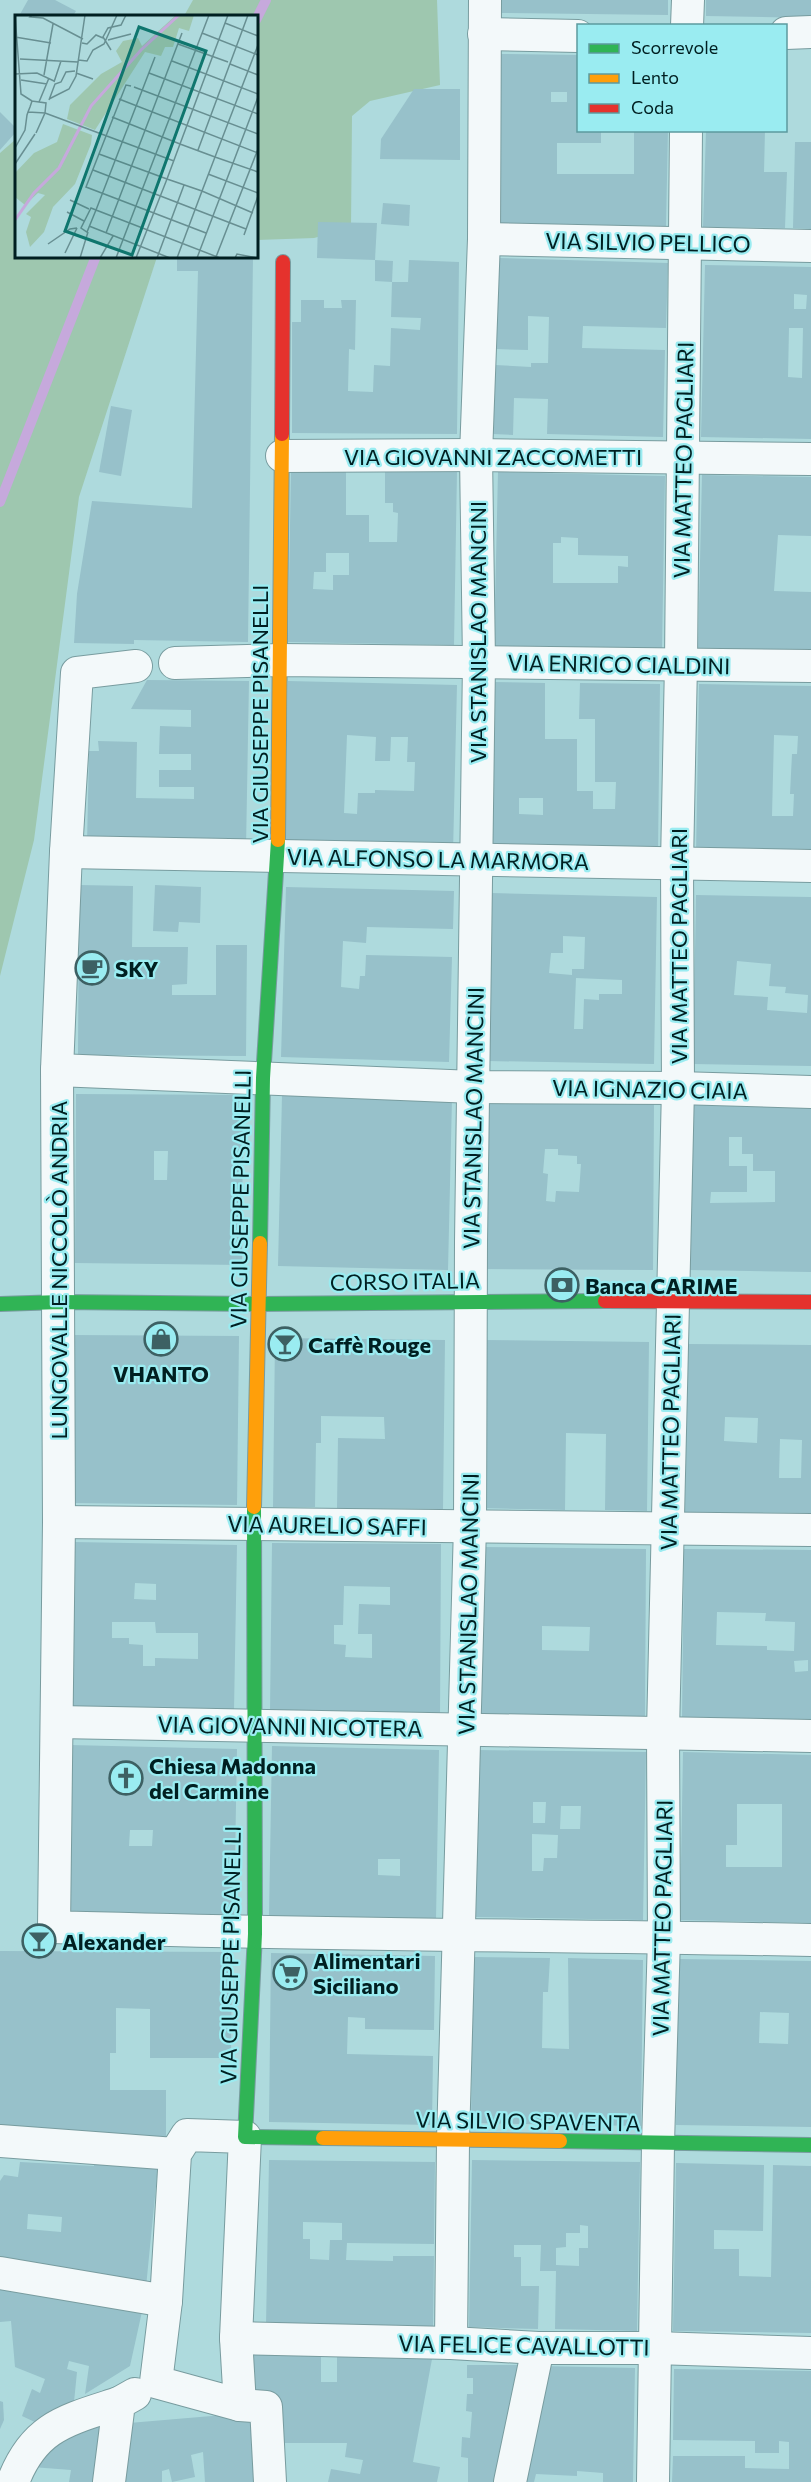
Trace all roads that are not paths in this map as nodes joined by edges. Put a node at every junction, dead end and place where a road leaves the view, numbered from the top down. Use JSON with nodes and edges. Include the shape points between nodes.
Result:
{"nodes":[{"id":1,"x":485,"y":0,"type":"edge"},
{"id":2,"x":688,"y":0,"type":"edge"},
{"id":3,"x":687,"y":24,"type":"edge"},
{"id":4,"x":811,"y":32,"type":"edge"},
{"id":5,"x":787,"y":33,"type":"edge"},
{"id":6,"x":484,"y":34,"type":"junction"},
{"id":7,"x":577,"y":36,"type":"edge"},
{"id":8,"x":686,"y":132,"type":"edge"},
{"id":9,"x":484,"y":239,"type":"junction"},
{"id":10,"x":685,"y":243,"type":"junction"},
{"id":11,"x":811,"y":246,"type":"edge"},
{"id":12,"x":282,"y":262,"type":"dead end"},
{"id":13,"x":476,"y":455,"type":"junction"},
{"id":14,"x":282,"y":456,"type":"junction"},
{"id":15,"x":683,"y":457,"type":"junction"},
{"id":16,"x":811,"y":459,"type":"edge"},
{"id":17,"x":280,"y":660,"type":"junction"},
{"id":18,"x":479,"y":662,"type":"junction"},
{"id":19,"x":175,"y":663,"type":"dead end"},
{"id":20,"x":681,"y":663,"type":"junction"},
{"id":21,"x":136,"y":666,"type":"dead end"},
{"id":22,"x":811,"y":666,"type":"edge"},
{"id":23,"x":66,"y":852,"type":"junction"},
{"id":24,"x":278,"y":856,"type":"junction"},
{"id":25,"x":476,"y":860,"type":"junction"},
{"id":26,"x":677,"y":864,"type":"junction"},
{"id":27,"x":811,"y":866,"type":"edge"},
{"id":28,"x":57,"y":1070,"type":"junction"},
{"id":29,"x":263,"y":1078,"type":"junction"},
{"id":30,"x":474,"y":1087,"type":"junction"},
{"id":31,"x":678,"y":1088,"type":"junction"},
{"id":32,"x":811,"y":1092,"type":"edge"},
{"id":33,"x":471,"y":1301,"type":"junction"},
{"id":34,"x":60,"y":1302,"type":"junction"},
{"id":35,"x":673,"y":1302,"type":"junction"},
{"id":36,"x":811,"y":1302,"type":"edge"},
{"id":37,"x":0,"y":1304,"type":"edge"},
{"id":38,"x":258,"y":1304,"type":"junction"},
{"id":39,"x":59,"y":1522,"type":"junction"},
{"id":40,"x":254,"y":1524,"type":"junction"},
{"id":41,"x":470,"y":1526,"type":"junction"},
{"id":42,"x":667,"y":1528,"type":"junction"},
{"id":43,"x":811,"y":1530,"type":"edge"},
{"id":44,"x":58,"y":1722,"type":"junction"},
{"id":45,"x":254,"y":1726,"type":"junction"},
{"id":46,"x":465,"y":1729,"type":"junction"},
{"id":47,"x":663,"y":1732,"type":"junction"},
{"id":48,"x":811,"y":1736,"type":"edge"},
{"id":49,"x":255,"y":1934,"type":"junction"},
{"id":50,"x":460,"y":1934,"type":"junction"},
{"id":51,"x":664,"y":1937,"type":"junction"},
{"id":52,"x":811,"y":1941,"type":"edge"},
{"id":53,"x":245,"y":2137,"type":"junction"},
{"id":54,"x":0,"y":2141,"type":"edge"},
{"id":55,"x":453,"y":2141,"type":"junction"},
{"id":56,"x":658,"y":2144,"type":"junction"},
{"id":57,"x":811,"y":2145,"type":"edge"},
{"id":58,"x":175,"y":2154,"type":"junction"},
{"id":59,"x":0,"y":2273,"type":"edge"},
{"id":60,"x":166,"y":2301,"type":"junction"},
{"id":61,"x":236,"y":2338,"type":"junction"},
{"id":62,"x":451,"y":2343,"type":"junction"},
{"id":63,"x":538,"y":2348,"type":"junction"},
{"id":64,"x":655,"y":2348,"type":"junction"},
{"id":65,"x":811,"y":2353,"type":"edge"},
{"id":66,"x":156,"y":2382,"type":"junction"},
{"id":67,"x":120,"y":2403,"type":"junction"},
{"id":68,"x":240,"y":2405,"type":"junction"},
{"id":69,"x":12,"y":2462,"type":"edge"},
{"id":70,"x":109,"y":2482,"type":"edge"},
{"id":71,"x":270,"y":2482,"type":"edge"},
{"id":72,"x":510,"y":2482,"type":"edge"},
{"id":73,"x":653,"y":2482,"type":"edge"}],
"edges":[{"from":1,"to":6,"type":"street","name":"VIA STANISLAO MANCINI"},
{"from":2,"to":3,"type":"street"},
{"from":4,"to":5,"type":"street"},
{"from":6,"to":7,"type":"street"},
{"from":6,"to":9,"type":"street","name":"VIA STANISLAO MANCINI"},
{"from":8,"to":10,"type":"street","name":"VIA MATTEO PAGLIARI"},
{"from":9,"to":10,"type":"street","name":"VIA SILVIO PELLICO"},
{"from":9,"to":13,"type":"street","name":"VIA STANISLAO MANCINI"},
{"from":10,"to":11,"type":"street","name":"VIA SILVIO PELLICO"},
{"from":10,"to":15,"type":"street","name":"VIA MATTEO PAGLIARI"},
{"from":12,"to":14,"type":"street","name":"VIA GIUSEPPE PISANELLI"},
{"from":13,"to":14,"type":"street","name":"VIA GIOVANNI ZACCOMETTI"},
{"from":13,"to":15,"type":"street","name":"VIA GIOVANNI ZACCOMETTI"},
{"from":13,"to":18,"type":"street","name":"VIA STANISLAO MANCINI"},
{"from":14,"to":17,"type":"street","name":"VIA GIUSEPPE PISANELLI"},
{"from":15,"to":16,"type":"street","name":"VIA GIOVANNI ZACCOMETTI"},
{"from":15,"to":20,"type":"street","name":"VIA MATTEO PAGLIARI"},
{"from":17,"to":18,"type":"street","name":"VIA ENRICO CIALDINI"},
{"from":17,"to":19,"type":"street","name":"VIA ENRICO CIALDINI"},
{"from":17,"to":24,"type":"street","name":"VIA GIUSEPPE PISANELLI"},
{"from":18,"to":20,"type":"street","name":"VIA ENRICO CIALDINI"},
{"from":18,"to":25,"type":"street","name":"VIA STANISLAO MANCINI"},
{"from":20,"to":22,"type":"street","name":"VIA ENRICO CIALDINI"},
{"from":20,"to":26,"type":"street","name":"VIA MATTEO PAGLIARI"},
{"from":21,"to":23,"type":"street","name":"LUNGOVALLE NICCOLÒ ANDRIA","via":[[77,673]]},
{"from":23,"to":24,"type":"street","name":"VIA ALFONSO LA MARMORA"},
{"from":23,"to":28,"type":"street","name":"LUNGOVALLE NICCOLÒ ANDRIA"},
{"from":24,"to":25,"type":"street","name":"VIA ALFONSO LA MARMORA"},
{"from":24,"to":29,"type":"street","name":"VIA GIUSEPPE PISANELLI"},
{"from":25,"to":26,"type":"street","name":"VIA ALFONSO LA MARMORA"},
{"from":25,"to":30,"type":"street","name":"VIA STANISLAO MANCINI"},
{"from":26,"to":27,"type":"street","name":"VIA ALFONSO LA MARMORA"},
{"from":26,"to":31,"type":"street","name":"VIA MATTEO PAGLIARI"},
{"from":28,"to":29,"type":"street","name":"VIA IGNAZIO CIAIA"},
{"from":28,"to":34,"type":"street","name":"LUNGOVALLE NICCOLÒ ANDRIA"},
{"from":29,"to":30,"type":"street","name":"VIA IGNAZIO CIAIA"},
{"from":29,"to":38,"type":"street","name":"VIA GIUSEPPE PISANELLI"},
{"from":30,"to":31,"type":"street","name":"VIA IGNAZIO CIAIA"},
{"from":30,"to":33,"type":"street","name":"VIA STANISLAO MANCINI"},
{"from":31,"to":32,"type":"street","name":"VIA IGNAZIO CIAIA"},
{"from":31,"to":35,"type":"street","name":"VIA MATTEO PAGLIARI"},
{"from":33,"to":35,"type":"street","name":"CORSO ITALIA"},
{"from":33,"to":38,"type":"street","name":"CORSO ITALIA"},
{"from":33,"to":41,"type":"street","name":"VIA STANISLAO MANCINI"},
{"from":34,"to":37,"type":"street","name":"CORSO ITALIA"},
{"from":34,"to":38,"type":"street","name":"CORSO ITALIA"},
{"from":34,"to":39,"type":"street","name":"LUNGOVALLE NICCOLÒ ANDRIA"},
{"from":35,"to":36,"type":"street","name":"CORSO ITALIA"},
{"from":35,"to":42,"type":"street","name":"VIA MATTEO PAGLIARI"},
{"from":38,"to":40,"type":"street","name":"VIA GIUSEPPE PISANELLI"},
{"from":39,"to":40,"type":"street","name":"VIA AURELIO SAFFI"},
{"from":39,"to":44,"type":"street","name":"LUNGOVALLE NICCOLÒ ANDRIA"},
{"from":40,"to":41,"type":"street","name":"VIA AURELIO SAFFI"},
{"from":40,"to":45,"type":"street","name":"VIA GIUSEPPE PISANELLI"},
{"from":41,"to":42,"type":"street","name":"VIA AURELIO SAFFI"},
{"from":41,"to":46,"type":"street","name":"VIA STANISLAO MANCINI"},
{"from":42,"to":43,"type":"street","name":"VIA AURELIO SAFFI"},
{"from":42,"to":47,"type":"street","name":"VIA MATTEO PAGLIARI"},
{"from":44,"to":45,"type":"street","name":"VIA GIOVANNI NICOTERA"},
{"from":44,"to":49,"type":"street","name":"LUNGOVALLE NICCOLÒ ANDRIA","via":[[54,1927]]},
{"from":45,"to":46,"type":"street","name":"VIA GIOVANNI NICOTERA"},
{"from":45,"to":49,"type":"street","name":"VIA GIUSEPPE PISANELLI"},
{"from":46,"to":47,"type":"street","name":"VIA GIOVANNI NICOTERA"},
{"from":46,"to":50,"type":"street","name":"VIA STANISLAO MANCINI"},
{"from":47,"to":48,"type":"street","name":"VIA GIOVANNI NICOTERA"},
{"from":47,"to":51,"type":"street","name":"VIA MATTEO PAGLIARI"},
{"from":49,"to":50,"type":"street"},
{"from":49,"to":53,"type":"street","name":"VIA GIUSEPPE PISANELLI"},
{"from":50,"to":51,"type":"street"},
{"from":50,"to":55,"type":"street","name":"VIA STANISLAO MANCINI"},
{"from":51,"to":52,"type":"street"},
{"from":51,"to":56,"type":"street","name":"VIA MATTEO PAGLIARI"},
{"from":53,"to":55,"type":"street","name":"VIA SILVIO SPAVENTA"},
{"from":53,"to":58,"type":"street","via":[[188,2135]]},
{"from":53,"to":61,"type":"street"},
{"from":54,"to":58,"type":"street"},
{"from":55,"to":56,"type":"street","name":"VIA SILVIO SPAVENTA"},
{"from":55,"to":62,"type":"street","name":"VIA STANISLAO MANCINI"},
{"from":56,"to":57,"type":"street","name":"VIA SILVIO SPAVENTA"},
{"from":56,"to":64,"type":"street","name":"VIA MATTEO PAGLIARI"},
{"from":58,"to":60,"type":"street"},
{"from":59,"to":60,"type":"street"},
{"from":60,"to":66,"type":"street"},
{"from":61,"to":62,"type":"street","name":"VIA FELICE CAVALLOTTI"},
{"from":61,"to":68,"type":"street"},
{"from":62,"to":63,"type":"street","name":"VIA FELICE CAVALLOTTI"},
{"from":63,"to":64,"type":"street","name":"VIA FELICE CAVALLOTTI"},
{"from":63,"to":72,"type":"street"},
{"from":64,"to":65,"type":"street","name":"VIA FELICE CAVALLOTTI"},
{"from":64,"to":73,"type":"street","name":"VIA MATTEO PAGLIARI"},
{"from":66,"to":67,"type":"street"},
{"from":66,"to":68,"type":"street"},
{"from":67,"to":69,"type":"street","via":[[75,2418],[41,2436]]},
{"from":67,"to":70,"type":"street"},
{"from":68,"to":71,"type":"street","via":[[266,2407]]}]}
